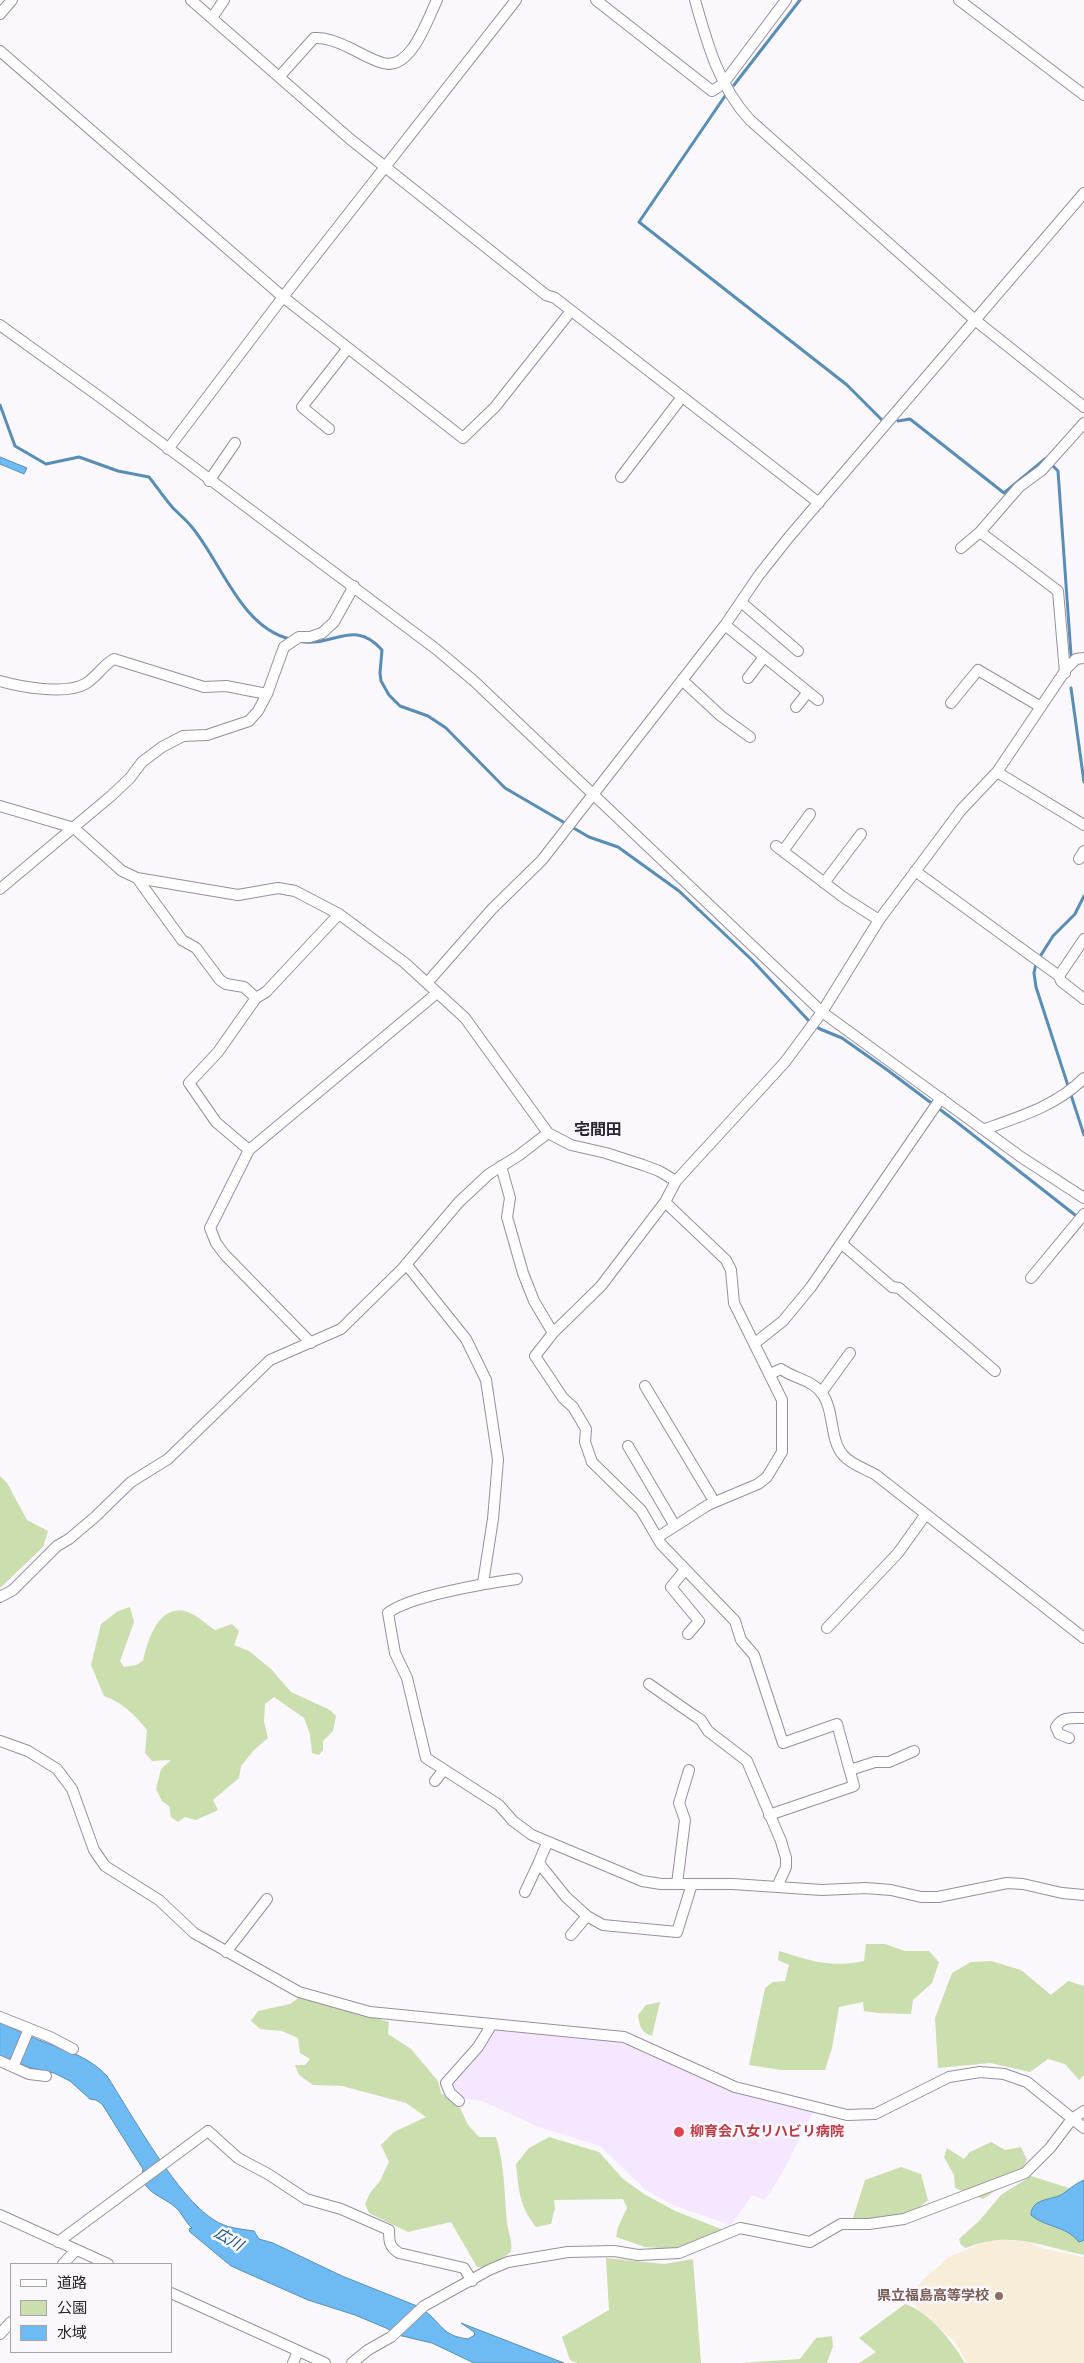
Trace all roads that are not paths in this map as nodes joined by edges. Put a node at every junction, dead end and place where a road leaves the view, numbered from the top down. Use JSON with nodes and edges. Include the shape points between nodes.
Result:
{"nodes":[{"id":1,"x":12,"y":0,"type":"edge"},
{"id":2,"x":190,"y":0,"type":"edge"},
{"id":3,"x":224,"y":0,"type":"edge"},
{"id":4,"x":437,"y":0,"type":"edge"},
{"id":5,"x":516,"y":0,"type":"edge"},
{"id":6,"x":596,"y":0,"type":"edge"},
{"id":7,"x":695,"y":0,"type":"edge"},
{"id":8,"x":786,"y":0,"type":"edge"},
{"id":9,"x":959,"y":0,"type":"edge"},
{"id":10,"x":0,"y":14,"type":"edge"},
{"id":11,"x":212,"y":18,"type":"junction"},
{"id":12,"x":0,"y":51,"type":"edge"},
{"id":13,"x":279,"y":77,"type":"junction"},
{"id":14,"x":723,"y":84,"type":"junction"},
{"id":15,"x":1084,"y":95,"type":"edge"},
{"id":16,"x":386,"y":168,"type":"junction"},
{"id":17,"x":1084,"y":193,"type":"edge"},
{"id":18,"x":283,"y":297,"type":"junction"},
{"id":19,"x":571,"y":311,"type":"junction"},
{"id":20,"x":975,"y":320,"type":"junction"},
{"id":21,"x":0,"y":326,"type":"edge"},
{"id":22,"x":348,"y":348,"type":"junction"},
{"id":23,"x":682,"y":398,"type":"junction"},
{"id":24,"x":1084,"y":407,"type":"edge"},
{"id":25,"x":1084,"y":423,"type":"edge"},
{"id":26,"x":328,"y":428,"type":"dead end"},
{"id":27,"x":235,"y":443,"type":"dead end"},
{"id":28,"x":168,"y":449,"type":"junction"},
{"id":29,"x":621,"y":477,"type":"dead end"},
{"id":30,"x":209,"y":481,"type":"junction"},
{"id":31,"x":819,"y":503,"type":"junction"},
{"id":32,"x":980,"y":532,"type":"junction"},
{"id":33,"x":961,"y":548,"type":"dead end"},
{"id":34,"x":354,"y":586,"type":"junction"},
{"id":35,"x":741,"y":602,"type":"junction"},
{"id":36,"x":725,"y":624,"type":"junction"},
{"id":37,"x":798,"y":650,"type":"dead end"},
{"id":38,"x":764,"y":657,"type":"junction"},
{"id":39,"x":1084,"y":658,"type":"edge"},
{"id":40,"x":1065,"y":672,"type":"junction"},
{"id":41,"x":748,"y":678,"type":"dead end"},
{"id":42,"x":682,"y":680,"type":"junction"},
{"id":43,"x":0,"y":682,"type":"edge"},
{"id":44,"x":808,"y":692,"type":"junction"},
{"id":45,"x":267,"y":694,"type":"junction"},
{"id":46,"x":818,"y":700,"type":"dead end"},
{"id":47,"x":952,"y":703,"type":"dead end"},
{"id":48,"x":796,"y":708,"type":"dead end"},
{"id":49,"x":1041,"y":708,"type":"junction"},
{"id":50,"x":750,"y":737,"type":"dead end"},
{"id":51,"x":997,"y":772,"type":"junction"},
{"id":52,"x":592,"y":794,"type":"junction"},
{"id":53,"x":0,"y":806,"type":"edge"},
{"id":54,"x":804,"y":818,"type":"dead end"},
{"id":55,"x":1084,"y":825,"type":"edge"},
{"id":56,"x":74,"y":828,"type":"junction"},
{"id":57,"x":860,"y":834,"type":"dead end"},
{"id":58,"x":915,"y":871,"type":"junction"},
{"id":59,"x":137,"y":878,"type":"junction"},
{"id":60,"x":824,"y":883,"type":"junction"},
{"id":61,"x":0,"y":889,"type":"edge"},
{"id":62,"x":339,"y":914,"type":"junction"},
{"id":63,"x":879,"y":920,"type":"junction"},
{"id":64,"x":1084,"y":939,"type":"edge"},
{"id":65,"x":1060,"y":976,"type":"junction"},
{"id":66,"x":427,"y":983,"type":"junction"},
{"id":67,"x":437,"y":993,"type":"junction"},
{"id":68,"x":256,"y":998,"type":"junction"},
{"id":69,"x":1084,"y":999,"type":"edge"},
{"id":70,"x":820,"y":1015,"type":"junction"},
{"id":71,"x":1084,"y":1078,"type":"edge"},
{"id":72,"x":941,"y":1098,"type":"junction"},
{"id":73,"x":984,"y":1129,"type":"junction"},
{"id":74,"x":548,"y":1133,"type":"junction"},
{"id":75,"x":249,"y":1150,"type":"junction"},
{"id":76,"x":500,"y":1166,"type":"junction"},
{"id":77,"x":676,"y":1182,"type":"junction"},
{"id":78,"x":1084,"y":1198,"type":"edge"},
{"id":79,"x":665,"y":1202,"type":"junction"},
{"id":80,"x":1084,"y":1214,"type":"edge"},
{"id":81,"x":841,"y":1243,"type":"junction"},
{"id":82,"x":406,"y":1264,"type":"junction"},
{"id":83,"x":1031,"y":1278,"type":"dead end"},
{"id":84,"x":553,"y":1333,"type":"junction"},
{"id":85,"x":311,"y":1343,"type":"junction"},
{"id":86,"x":755,"y":1343,"type":"junction"},
{"id":87,"x":850,"y":1353,"type":"dead end"},
{"id":88,"x":995,"y":1372,"type":"dead end"},
{"id":89,"x":770,"y":1374,"type":"junction"},
{"id":90,"x":645,"y":1386,"type":"dead end"},
{"id":91,"x":821,"y":1393,"type":"junction"},
{"id":92,"x":628,"y":1446,"type":"dead end"},
{"id":93,"x":711,"y":1496,"type":"dead end"},
{"id":94,"x":926,"y":1514,"type":"junction"},
{"id":95,"x":675,"y":1526,"type":"junction"},
{"id":96,"x":658,"y":1537,"type":"junction"},
{"id":97,"x":685,"y":1570,"type":"junction"},
{"id":98,"x":517,"y":1579,"type":"dead end"},
{"id":99,"x":483,"y":1583,"type":"junction"},
{"id":100,"x":0,"y":1597,"type":"edge"},
{"id":101,"x":827,"y":1628,"type":"dead end"},
{"id":102,"x":688,"y":1634,"type":"dead end"},
{"id":103,"x":1084,"y":1638,"type":"edge"},
{"id":104,"x":649,"y":1684,"type":"dead end"},
{"id":105,"x":1084,"y":1718,"type":"edge"},
{"id":106,"x":1069,"y":1738,"type":"dead end"},
{"id":107,"x":0,"y":1741,"type":"edge"},
{"id":108,"x":914,"y":1751,"type":"dead end"},
{"id":109,"x":443,"y":1770,"type":"junction"},
{"id":110,"x":689,"y":1770,"type":"dead end"},
{"id":111,"x":850,"y":1770,"type":"junction"},
{"id":112,"x":435,"y":1780,"type":"dead end"},
{"id":113,"x":769,"y":1815,"type":"junction"},
{"id":114,"x":547,"y":1843,"type":"junction"},
{"id":115,"x":538,"y":1862,"type":"junction"},
{"id":116,"x":677,"y":1884,"type":"junction"},
{"id":117,"x":692,"y":1884,"type":"junction"},
{"id":118,"x":776,"y":1887,"type":"junction"},
{"id":119,"x":525,"y":1892,"type":"dead end"},
{"id":120,"x":1084,"y":1895,"type":"edge"},
{"id":121,"x":267,"y":1898,"type":"dead end"},
{"id":122,"x":587,"y":1916,"type":"junction"},
{"id":123,"x":570,"y":1935,"type":"dead end"},
{"id":124,"x":226,"y":1952,"type":"junction"},
{"id":125,"x":0,"y":2017,"type":"edge"},
{"id":126,"x":492,"y":2024,"type":"junction"},
{"id":127,"x":29,"y":2028,"type":"junction"},
{"id":128,"x":73,"y":2049,"type":"dead end"},
{"id":129,"x":0,"y":2061,"type":"edge"},
{"id":130,"x":13,"y":2067,"type":"junction"},
{"id":131,"x":46,"y":2076,"type":"dead end"},
{"id":132,"x":459,"y":2101,"type":"dead end"},
{"id":133,"x":1084,"y":2111,"type":"edge"},
{"id":134,"x":1072,"y":2119,"type":"junction"},
{"id":135,"x":1084,"y":2128,"type":"edge"},
{"id":136,"x":0,"y":2215,"type":"edge"},
{"id":137,"x":58,"y":2242,"type":"junction"},
{"id":138,"x":76,"y":2250,"type":"junction"},
{"id":139,"x":64,"y":2263,"type":"edge"},
{"id":140,"x":106,"y":2263,"type":"edge"},
{"id":141,"x":472,"y":2281,"type":"junction"},
{"id":142,"x":172,"y":2293,"type":"edge"},
{"id":143,"x":10,"y":2323,"type":"edge"},
{"id":144,"x":0,"y":2334,"type":"edge"},
{"id":145,"x":298,"y":2351,"type":"junction"},
{"id":146,"x":293,"y":2363,"type":"edge"},
{"id":147,"x":325,"y":2363,"type":"edge"},
{"id":148,"x":352,"y":2363,"type":"edge"}],
"edges":[{"from":1,"to":10,"type":"street"},
{"from":2,"to":11,"type":"street"},
{"from":3,"to":11,"type":"street"},
{"from":4,"to":13,"type":"street","via":[[403,61],[384,64],[321,37],[314,38]]},
{"from":5,"to":16,"type":"street"},
{"from":6,"to":14,"type":"street","via":[[712,91]]},
{"from":7,"to":14,"type":"street"},
{"from":8,"to":14,"type":"street"},
{"from":9,"to":15,"type":"street"},
{"from":11,"to":13,"type":"street"},
{"from":12,"to":18,"type":"street"},
{"from":13,"to":16,"type":"street"},
{"from":14,"to":20,"type":"street","via":[[750,120]]},
{"from":16,"to":18,"type":"street"},
{"from":16,"to":19,"type":"street","via":[[546,295]]},
{"from":17,"to":20,"type":"street"},
{"from":18,"to":22,"type":"street"},
{"from":18,"to":28,"type":"street"},
{"from":19,"to":22,"type":"street","via":[[495,407],[463,438]]},
{"from":19,"to":23,"type":"street"},
{"from":20,"to":24,"type":"street"},
{"from":20,"to":31,"type":"street"},
{"from":21,"to":28,"type":"street"},
{"from":22,"to":26,"type":"street","via":[[302,407]]},
{"from":23,"to":29,"type":"street"},
{"from":23,"to":31,"type":"street"},
{"from":25,"to":32,"type":"street","via":[[1042,470],[1019,487]]},
{"from":27,"to":30,"type":"street"},
{"from":28,"to":30,"type":"street"},
{"from":30,"to":34,"type":"street"},
{"from":31,"to":35,"type":"street","via":[[759,574]]},
{"from":32,"to":33,"type":"street"},
{"from":32,"to":40,"type":"street","via":[[1058,591]]},
{"from":34,"to":45,"type":"street","via":[[334,622],[322,633],[299,638],[284,647]]},
{"from":34,"to":52,"type":"street","via":[[474,681]]},
{"from":35,"to":36,"type":"street"},
{"from":35,"to":37,"type":"street"},
{"from":36,"to":38,"type":"street"},
{"from":36,"to":42,"type":"street"},
{"from":38,"to":41,"type":"street"},
{"from":38,"to":44,"type":"street"},
{"from":39,"to":40,"type":"street","via":[[1076,659]]},
{"from":40,"to":49,"type":"street"},
{"from":42,"to":50,"type":"street","via":[[721,716]]},
{"from":42,"to":52,"type":"street"},
{"from":43,"to":45,"type":"street","via":[[22,687],[79,687],[114,659],[204,686],[226,686]]},
{"from":44,"to":46,"type":"street"},
{"from":44,"to":48,"type":"street"},
{"from":45,"to":56,"type":"street","via":[[249,721],[207,735],[183,736],[162,747],[142,762],[130,778]]},
{"from":47,"to":49,"type":"street","via":[[978,670]]},
{"from":49,"to":51,"type":"street"},
{"from":51,"to":55,"type":"street"},
{"from":51,"to":58,"type":"street","via":[[961,810]]},
{"from":52,"to":66,"type":"street","via":[[542,860],[492,909]]},
{"from":52,"to":70,"type":"street"},
{"from":53,"to":56,"type":"street","via":[[59,818]]},
{"from":54,"to":60,"type":"street","via":[[779,849]]},
{"from":56,"to":59,"type":"street","via":[[122,871]]},
{"from":56,"to":61,"type":"street"},
{"from":57,"to":60,"type":"street"},
{"from":58,"to":63,"type":"street"},
{"from":58,"to":65,"type":"street"},
{"from":59,"to":62,"type":"street","via":[[238,895],[278,888],[295,891]]},
{"from":59,"to":68,"type":"street","via":[[182,940],[200,952],[220,980],[244,988]]},
{"from":60,"to":63,"type":"street"},
{"from":62,"to":66,"type":"street"},
{"from":62,"to":68,"type":"street","via":[[266,992]]},
{"from":63,"to":70,"type":"street"},
{"from":64,"to":65,"type":"street"},
{"from":65,"to":69,"type":"street","via":[[1061,982]]},
{"from":66,"to":67,"type":"street"},
{"from":67,"to":74,"type":"street","via":[[465,1018]]},
{"from":67,"to":75,"type":"street"},
{"from":68,"to":75,"type":"street","via":[[218,1052],[189,1084],[216,1122]]},
{"from":70,"to":72,"type":"street"},
{"from":70,"to":77,"type":"street","via":[[785,1062]]},
{"from":71,"to":73,"type":"street","via":[[1073,1090],[1030,1113]]},
{"from":72,"to":73,"type":"street"},
{"from":72,"to":81,"type":"street"},
{"from":73,"to":78,"type":"street"},
{"from":74,"to":76,"type":"street"},
{"from":74,"to":77,"type":"street","via":[[571,1145],[659,1171]]},
{"from":75,"to":85,"type":"street","via":[[210,1228],[225,1254]]},
{"from":76,"to":82,"type":"street","via":[[459,1202]]},
{"from":76,"to":84,"type":"street","via":[[510,1198],[507,1217],[523,1273],[534,1301]]},
{"from":77,"to":79,"type":"street"},
{"from":79,"to":84,"type":"street","via":[[601,1286]]},
{"from":79,"to":86,"type":"street","via":[[726,1260],[731,1270],[734,1303]]},
{"from":80,"to":83,"type":"street"},
{"from":81,"to":86,"type":"street","via":[[783,1321]]},
{"from":81,"to":88,"type":"street","via":[[892,1287],[899,1288]]},
{"from":82,"to":85,"type":"street","via":[[341,1329]]},
{"from":82,"to":99,"type":"street","via":[[466,1339],[486,1380],[498,1460]]},
{"from":84,"to":96,"type":"street","via":[[535,1356],[586,1429],[585,1442],[592,1462],[641,1510]]},
{"from":85,"to":100,"type":"street","via":[[270,1360],[168,1458],[131,1482],[13,1590]]},
{"from":86,"to":89,"type":"street"},
{"from":87,"to":91,"type":"street"},
{"from":89,"to":91,"type":"street","via":[[781,1369],[792,1377],[808,1380]]},
{"from":89,"to":95,"type":"street","via":[[782,1400],[783,1428],[782,1452],[767,1477],[708,1505]]},
{"from":90,"to":93,"type":"street"},
{"from":91,"to":94,"type":"street","via":[[830,1411],[842,1454],[876,1475]]},
{"from":92,"to":95,"type":"street"},
{"from":94,"to":101,"type":"street","via":[[898,1553]]},
{"from":94,"to":103,"type":"street"},
{"from":95,"to":96,"type":"street"},
{"from":96,"to":97,"type":"street"},
{"from":97,"to":102,"type":"street","via":[[671,1587],[699,1621]]},
{"from":97,"to":111,"type":"street","via":[[735,1621],[741,1640],[754,1655],[783,1743],[837,1724]]},
{"from":98,"to":99,"type":"street"},
{"from":99,"to":109,"type":"street","via":[[403,1604],[388,1612],[395,1653],[407,1678],[426,1758]]},
{"from":104,"to":113,"type":"street","via":[[701,1720],[708,1731],[742,1755]]},
{"from":105,"to":106,"type":"street","via":[[1067,1718],[1057,1725],[1059,1734]]},
{"from":107,"to":124,"type":"street","via":[[28,1751],[57,1769],[72,1789],[94,1850],[105,1866],[159,1900],[194,1933]]},
{"from":108,"to":111,"type":"street","via":[[889,1762],[875,1762]]},
{"from":109,"to":112,"type":"street"},
{"from":109,"to":114,"type":"street","via":[[499,1805],[513,1821]]},
{"from":110,"to":116,"type":"street","via":[[679,1803],[685,1820]]},
{"from":111,"to":113,"type":"street","via":[[854,1786]]},
{"from":113,"to":118,"type":"street","via":[[781,1841],[786,1867]]},
{"from":114,"to":115,"type":"street"},
{"from":114,"to":116,"type":"street","via":[[642,1881]]},
{"from":115,"to":119,"type":"street"},
{"from":115,"to":122,"type":"street","via":[[566,1897]]},
{"from":116,"to":117,"type":"street"},
{"from":117,"to":118,"type":"street"},
{"from":117,"to":122,"type":"street","via":[[677,1932],[603,1925]]},
{"from":118,"to":120,"type":"street","via":[[866,1888],[938,1897],[1008,1883]]},
{"from":121,"to":124,"type":"street"},
{"from":122,"to":123,"type":"street"},
{"from":124,"to":126,"type":"street","via":[[300,1992],[370,2012]]},
{"from":125,"to":127,"type":"street"},
{"from":126,"to":132,"type":"street","via":[[478,2047],[446,2083],[450,2093]]},
{"from":126,"to":134,"type":"street","via":[[624,2038],[735,2087],[847,2115],[875,2114],[949,2077],[980,2072],[1004,2074],[1027,2082]]},
{"from":127,"to":128,"type":"street"},
{"from":127,"to":130,"type":"street"},
{"from":129,"to":130,"type":"street"},
{"from":130,"to":131,"type":"street","via":[[29,2074]]},
{"from":133,"to":134,"type":"street"},
{"from":134,"to":135,"type":"street"},
{"from":134,"to":141,"type":"street","via":[[1025,2173],[904,2219],[841,2224],[810,2242],[740,2228],[679,2253],[568,2252],[508,2262]]},
{"from":136,"to":137,"type":"street"},
{"from":137,"to":138,"type":"street"},
{"from":137,"to":141,"type":"street","via":[[208,2131],[238,2158],[306,2199],[341,2209],[389,2230],[389,2243],[399,2254],[464,2268]]},
{"from":138,"to":139,"type":"street"},
{"from":138,"to":140,"type":"street"},
{"from":141,"to":148,"type":"street","via":[[424,2306],[391,2337]]},
{"from":142,"to":145,"type":"street"},
{"from":143,"to":144,"type":"street"},
{"from":145,"to":146,"type":"street"},
{"from":145,"to":147,"type":"street"}]}
